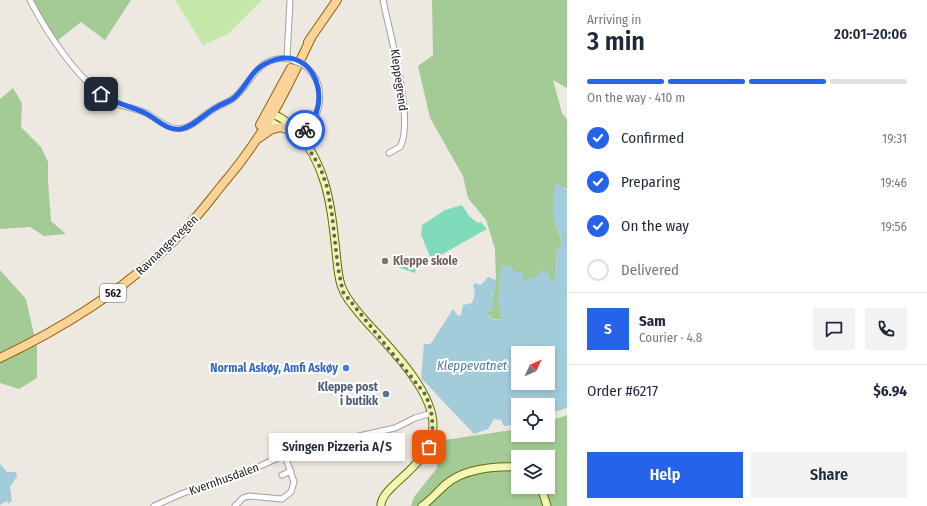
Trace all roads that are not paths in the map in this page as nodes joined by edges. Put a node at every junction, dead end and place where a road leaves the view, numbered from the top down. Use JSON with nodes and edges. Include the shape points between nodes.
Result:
{"nodes":[{"id":1,"x":30,"y":0,"type":"edge"},
{"id":2,"x":290,"y":0,"type":"edge"},
{"id":3,"x":337,"y":0,"type":"edge"},
{"id":4,"x":383,"y":0,"type":"edge"},
{"id":5,"x":288,"y":59,"type":"junction"},
{"id":6,"x":269,"y":116,"type":"junction"},
{"id":7,"x":281,"y":127,"type":"junction"},
{"id":8,"x":300,"y":135,"type":"junction"},
{"id":9,"x":254,"y":143,"type":"junction"},
{"id":10,"x":389,"y":153,"type":"dead end"},
{"id":11,"x":224,"y":183,"type":"junction"},
{"id":12,"x":0,"y":358,"type":"edge"},
{"id":13,"x":432,"y":413,"type":"junction"},
{"id":14,"x":285,"y":456,"type":"junction"},
{"id":15,"x":511,"y":467,"type":"edge"},
{"id":16,"x":291,"y":471,"type":"junction"},
{"id":17,"x":282,"y":475,"type":"dead end"},
{"id":18,"x":543,"y":494,"type":"edge"},
{"id":19,"x":154,"y":506,"type":"edge"},
{"id":20,"x":235,"y":506,"type":"edge"},
{"id":21,"x":381,"y":506,"type":"edge"},
{"id":22,"x":422,"y":506,"type":"edge"},
{"id":23,"x":547,"y":506,"type":"edge"}],
"edges":[{"from":1,"to":5,"type":"street","via":[[62,54],[99,92],[115,103],[145,113],[174,129],[191,125],[234,98],[259,67],[275,60]]},
{"from":2,"to":5,"type":"street"},
{"from":3,"to":6,"type":"main road","name":"Ravnangervegen","number":"562","via":[[297,58]]},
{"from":4,"to":10,"type":"street","name":"Kleppegrend","via":[[396,54],[405,129],[400,147]]},
{"from":5,"to":8,"type":"street","bridge":true,"via":[[304,65],[319,88],[319,109],[314,120]]},
{"from":6,"to":7,"type":"main road"},
{"from":6,"to":8,"type":"main road","via":[[286,122]]},
{"from":6,"to":9,"type":"main road","name":"Ravnangervegen","number":"562"},
{"from":6,"to":11,"type":"main road","name":"Ravnangervegen","number":"562"},
{"from":7,"to":8,"type":"main road"},
{"from":7,"to":9,"type":"main road","via":[[266,133]]},
{"from":8,"to":13,"type":"main road","via":[[320,167],[327,187],[343,292],[419,386]]},
{"from":9,"to":11,"type":"main road","name":"Ravnangervegen","number":"562"},
{"from":11,"to":12,"type":"main road","name":"Ravnangervegen","number":"562","via":[[184,230],[123,286],[71,321]]},
{"from":13,"to":14,"type":"street","name":"Kvernhusdalen","via":[[395,428],[301,448]]},
{"from":13,"to":21,"type":"main road","via":[[433,426],[429,447],[413,468],[386,493]]},
{"from":14,"to":16,"type":"street"},
{"from":14,"to":19,"type":"street","name":"Kvernhusdalen"},
{"from":15,"to":22,"type":"main road","via":[[461,475]]},
{"from":16,"to":17,"type":"street"},
{"from":16,"to":20,"type":"street","via":[[294,482],[290,492],[282,499],[249,496]]},
{"from":18,"to":23,"type":"main road"}]}
